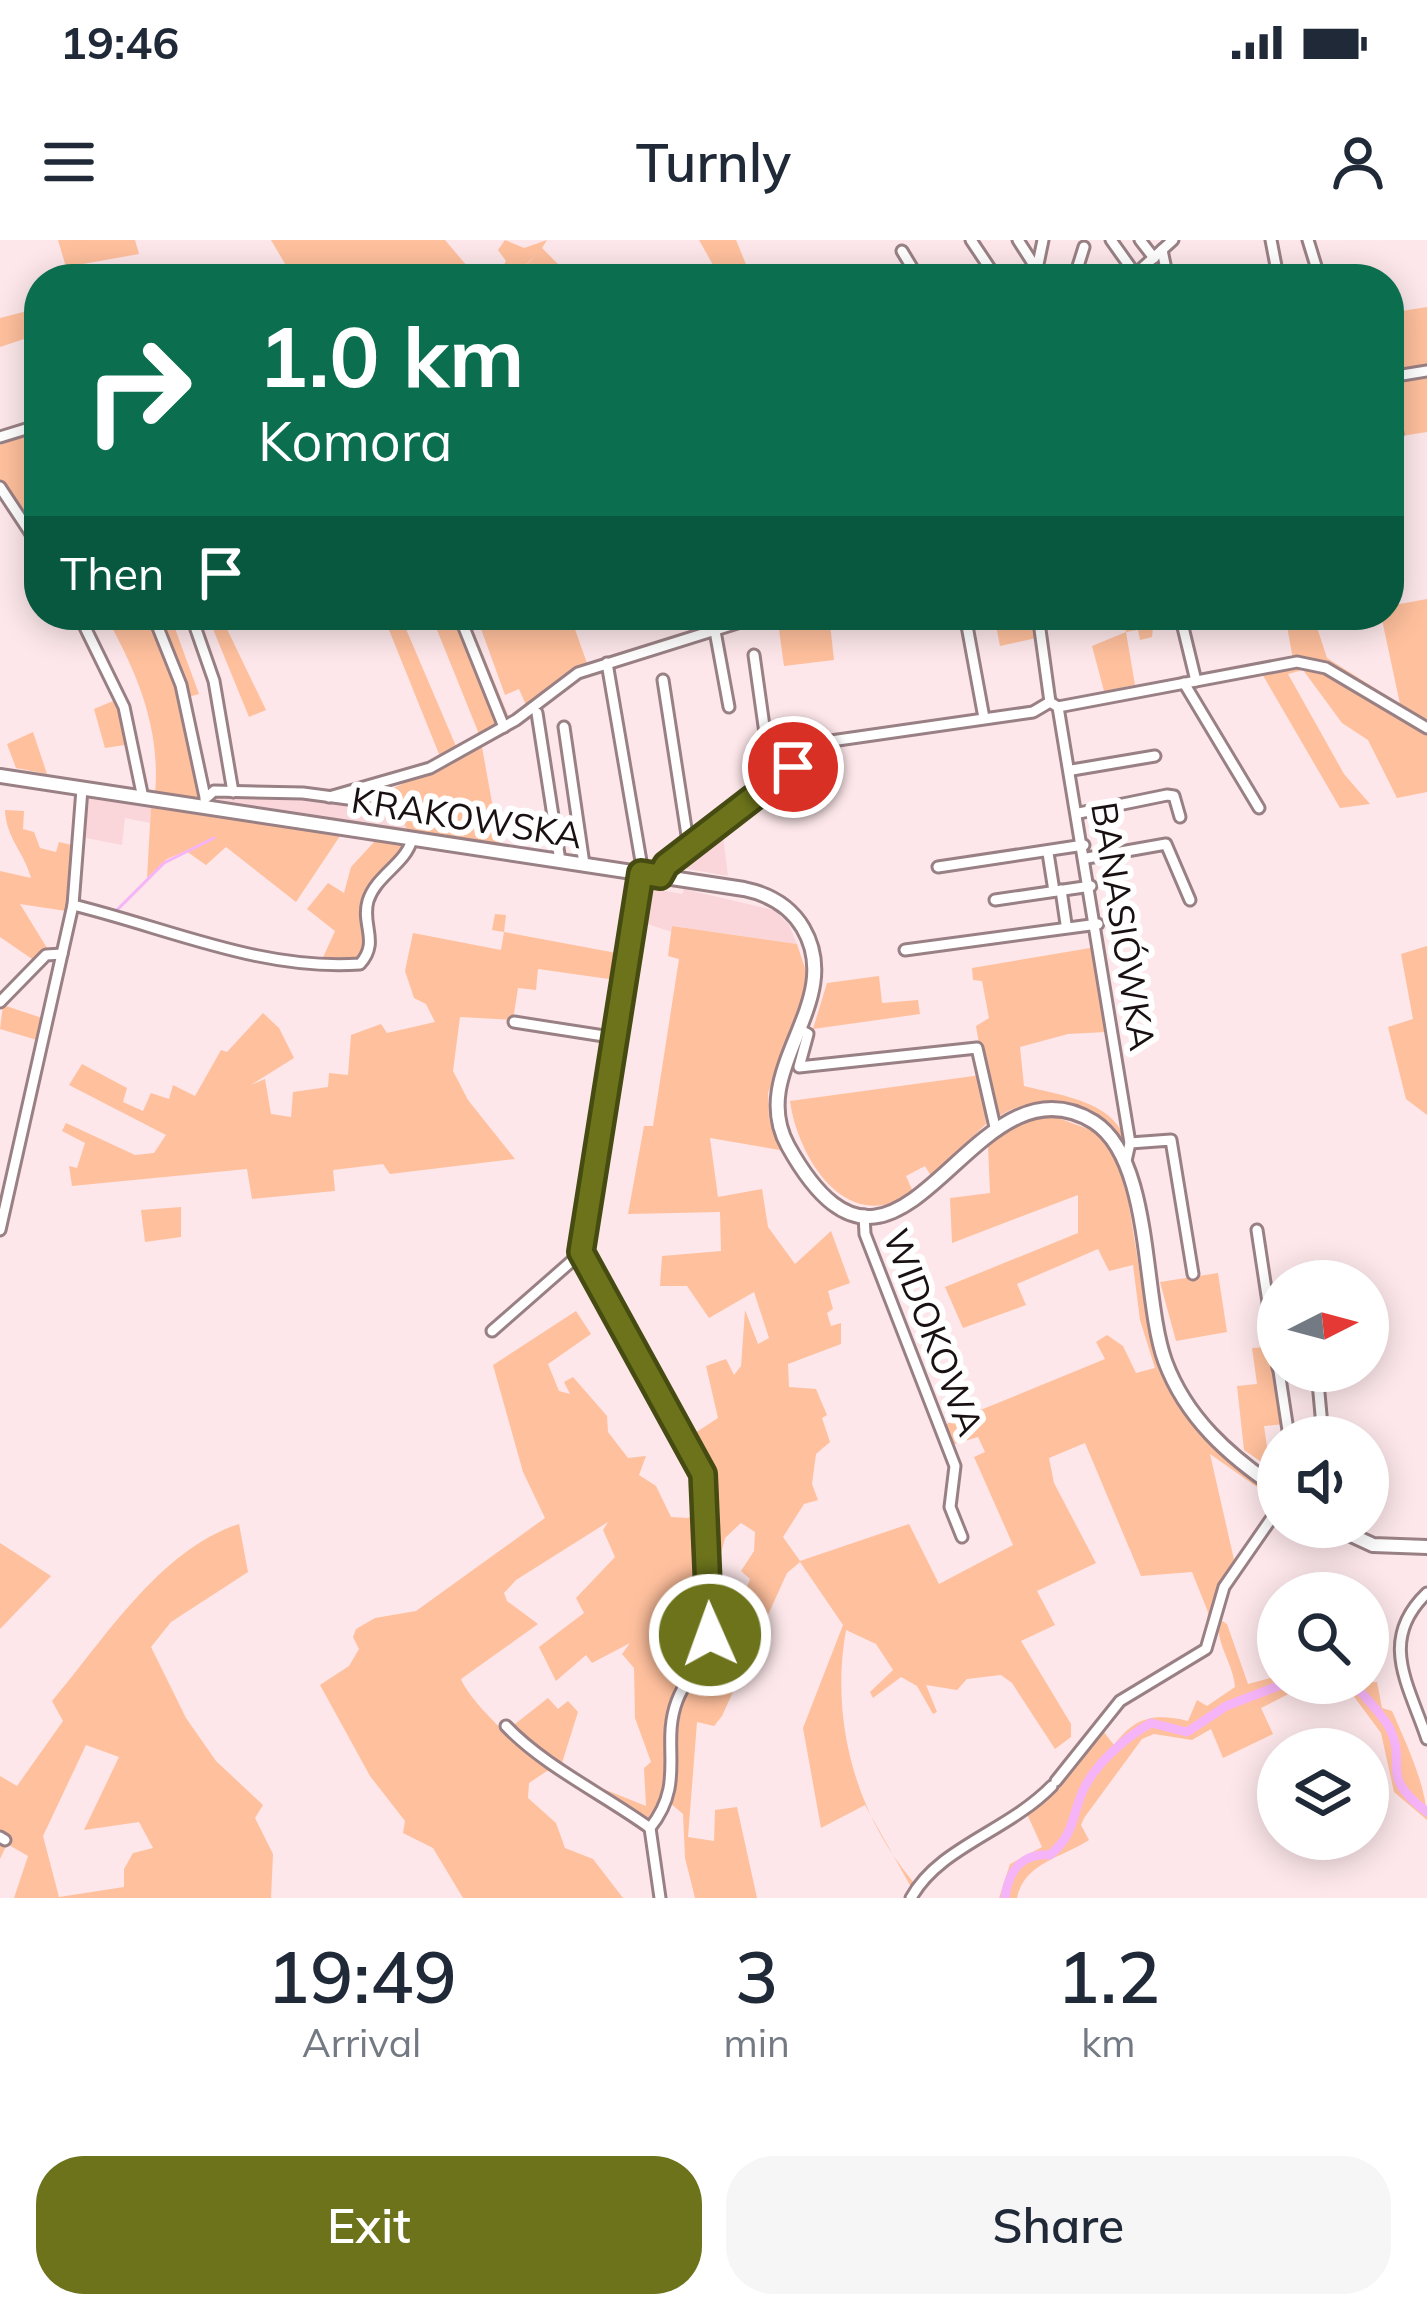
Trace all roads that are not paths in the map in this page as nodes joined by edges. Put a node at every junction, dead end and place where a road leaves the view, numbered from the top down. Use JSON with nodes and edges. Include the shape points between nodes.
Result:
{"nodes":[{"id":1,"x":1140,"y":240,"type":"edge"},
{"id":2,"x":1173,"y":240,"type":"edge"},
{"id":3,"x":1084,"y":247,"type":"dead end"},
{"id":4,"x":902,"y":251,"type":"dead end"},
{"id":5,"x":1158,"y":254,"type":"junction"},
{"id":6,"x":910,"y":264,"type":"edge"},
{"id":7,"x":1079,"y":264,"type":"edge"},
{"id":8,"x":1147,"y":264,"type":"edge"},
{"id":9,"x":1162,"y":264,"type":"edge"},
{"id":10,"x":0,"y":487,"type":"edge"},
{"id":11,"x":24,"y":523,"type":"edge"},
{"id":12,"x":86,"y":630,"type":"edge"},
{"id":13,"x":159,"y":630,"type":"edge"},
{"id":14,"x":196,"y":630,"type":"edge"},
{"id":15,"x":465,"y":630,"type":"edge"},
{"id":16,"x":721,"y":630,"type":"edge"},
{"id":17,"x":968,"y":630,"type":"edge"},
{"id":18,"x":1041,"y":630,"type":"edge"},
{"id":19,"x":1182,"y":630,"type":"edge"},
{"id":20,"x":715,"y":632,"type":"junction"},
{"id":21,"x":754,"y":656,"type":"dead end"},
{"id":22,"x":608,"y":663,"type":"junction"},
{"id":23,"x":663,"y":680,"type":"dead end"},
{"id":24,"x":1190,"y":682,"type":"junction"},
{"id":25,"x":1054,"y":705,"type":"junction"},
{"id":26,"x":729,"y":707,"type":"dead end"},
{"id":27,"x":537,"y":713,"type":"dead end"},
{"id":28,"x":984,"y":718,"type":"junction"},
{"id":29,"x":504,"y":727,"type":"junction"},
{"id":30,"x":564,"y":728,"type":"dead end"},
{"id":31,"x":1427,"y":728,"type":"edge"},
{"id":32,"x":1155,"y":756,"type":"dead end"},
{"id":33,"x":1072,"y":770,"type":"junction"},
{"id":34,"x":0,"y":776,"type":"edge"},
{"id":35,"x":772,"y":783,"type":"junction"},
{"id":36,"x":82,"y":789,"type":"junction"},
{"id":37,"x":233,"y":792,"type":"junction"},
{"id":38,"x":329,"y":796,"type":"junction"},
{"id":39,"x":143,"y":798,"type":"junction"},
{"id":40,"x":363,"y":801,"type":"dead end"},
{"id":41,"x":205,"y":802,"type":"junction"},
{"id":42,"x":1259,"y":808,"type":"dead end"},
{"id":43,"x":1079,"y":813,"type":"junction"},
{"id":44,"x":1180,"y":817,"type":"dead end"},
{"id":45,"x":412,"y":839,"type":"junction"},
{"id":46,"x":1084,"y":845,"type":"junction"},
{"id":47,"x":689,"y":848,"type":"junction"},
{"id":48,"x":1048,"y":854,"type":"dead end"},
{"id":49,"x":1087,"y":858,"type":"junction"},
{"id":50,"x":560,"y":861,"type":"junction"},
{"id":51,"x":584,"y":865,"type":"junction"},
{"id":52,"x":938,"y":867,"type":"dead end"},
{"id":53,"x":641,"y":873,"type":"junction"},
{"id":54,"x":660,"y":876,"type":"junction"},
{"id":55,"x":1091,"y":886,"type":"junction"},
{"id":56,"x":1058,"y":891,"type":"junction"},
{"id":57,"x":994,"y":900,"type":"dead end"},
{"id":58,"x":1190,"y":900,"type":"dead end"},
{"id":59,"x":73,"y":904,"type":"junction"},
{"id":60,"x":1066,"y":924,"type":"dead end"},
{"id":61,"x":1098,"y":924,"type":"junction"},
{"id":62,"x":905,"y":950,"type":"dead end"},
{"id":63,"x":62,"y":954,"type":"junction"},
{"id":64,"x":0,"y":1002,"type":"edge"},
{"id":65,"x":514,"y":1022,"type":"dead end"},
{"id":66,"x":799,"y":1029,"type":"junction"},
{"id":67,"x":617,"y":1038,"type":"junction"},
{"id":68,"x":994,"y":1127,"type":"junction"},
{"id":69,"x":1130,"y":1143,"type":"junction"},
{"id":70,"x":1126,"y":1161,"type":"junction"},
{"id":71,"x":864,"y":1215,"type":"junction"},
{"id":72,"x":0,"y":1230,"type":"edge"},
{"id":73,"x":1257,"y":1230,"type":"dead end"},
{"id":74,"x":581,"y":1252,"type":"junction"},
{"id":75,"x":1262,"y":1260,"type":"edge"},
{"id":76,"x":1193,"y":1274,"type":"dead end"},
{"id":77,"x":492,"y":1331,"type":"dead end"},
{"id":78,"x":1257,"y":1474,"type":"edge"},
{"id":79,"x":962,"y":1537,"type":"dead end"},
{"id":80,"x":1257,"y":1539,"type":"edge"},
{"id":81,"x":1389,"y":1546,"type":"edge"},
{"id":82,"x":1427,"y":1547,"type":"edge"},
{"id":83,"x":1427,"y":1593,"type":"edge"},
{"id":84,"x":1424,"y":1718,"type":"edge"},
{"id":85,"x":506,"y":1726,"type":"dead end"},
{"id":86,"x":1427,"y":1739,"type":"edge"},
{"id":87,"x":650,"y":1828,"type":"junction"},
{"id":88,"x":660,"y":1898,"type":"edge"},
{"id":89,"x":910,"y":1898,"type":"edge"}],
"edges":[{"from":1,"to":5,"type":"street"},
{"from":2,"to":5,"type":"street"},
{"from":3,"to":7,"type":"street"},
{"from":4,"to":6,"type":"street"},
{"from":5,"to":8,"type":"street"},
{"from":5,"to":9,"type":"street"},
{"from":10,"to":11,"type":"street"},
{"from":12,"to":39,"type":"street","via":[[124,707]]},
{"from":13,"to":41,"type":"street","via":[[181,685]]},
{"from":14,"to":37,"type":"street","via":[[214,681]]},
{"from":15,"to":29,"type":"street"},
{"from":16,"to":20,"type":"street"},
{"from":17,"to":28,"type":"street"},
{"from":18,"to":25,"type":"street","name":"BANASIÓWKA"},
{"from":19,"to":24,"type":"street"},
{"from":20,"to":22,"type":"street"},
{"from":20,"to":26,"type":"street"},
{"from":21,"to":35,"type":"street"},
{"from":22,"to":29,"type":"street","via":[[569,678]]},
{"from":22,"to":53,"type":"street"},
{"from":23,"to":47,"type":"street"},
{"from":24,"to":25,"type":"street"},
{"from":24,"to":31,"type":"street","via":[[1297,662],[1326,668]]},
{"from":24,"to":42,"type":"street"},
{"from":25,"to":28,"type":"street"},
{"from":25,"to":33,"type":"street","name":"BANASIÓWKA"},
{"from":27,"to":50,"type":"street"},
{"from":28,"to":35,"type":"street","via":[[836,739]]},
{"from":29,"to":38,"type":"street","via":[[430,769]]},
{"from":30,"to":51,"type":"street"},
{"from":32,"to":33,"type":"street"},
{"from":33,"to":43,"type":"street","name":"BANASIÓWKA"},
{"from":34,"to":36,"type":"main road","name":"KRAKOWSKA"},
{"from":35,"to":47,"type":"street"},
{"from":36,"to":39,"type":"main road","name":"KRAKOWSKA"},
{"from":36,"to":59,"type":"street"},
{"from":37,"to":38,"type":"street"},
{"from":37,"to":41,"type":"street"},
{"from":38,"to":40,"type":"street"},
{"from":39,"to":41,"type":"main road","name":"KRAKOWSKA"},
{"from":41,"to":45,"type":"main road","name":"KRAKOWSKA"},
{"from":43,"to":44,"type":"street","via":[[1167,795]]},
{"from":43,"to":46,"type":"street","name":"BANASIÓWKA"},
{"from":45,"to":50,"type":"main road","name":"KRAKOWSKA"},
{"from":45,"to":59,"type":"street","via":[[369,898],[371,946],[360,964],[292,962],[192,943]]},
{"from":46,"to":49,"type":"street","name":"BANASIÓWKA"},
{"from":46,"to":52,"type":"street"},
{"from":47,"to":54,"type":"street"},
{"from":48,"to":56,"type":"street"},
{"from":49,"to":55,"type":"street","name":"BANASIÓWKA"},
{"from":49,"to":58,"type":"street","via":[[1166,844]]},
{"from":50,"to":51,"type":"main road","name":"KRAKOWSKA"},
{"from":51,"to":53,"type":"main road","name":"KRAKOWSKA"},
{"from":53,"to":54,"type":"main road","name":"KRAKOWSKA"},
{"from":53,"to":67,"type":"street"},
{"from":54,"to":66,"type":"main road","name":"KRAKOWSKA","via":[[754,891],[792,913],[815,972]]},
{"from":55,"to":56,"type":"street"},
{"from":55,"to":61,"type":"street","name":"BANASIÓWKA"},
{"from":56,"to":57,"type":"street"},
{"from":56,"to":60,"type":"street"},
{"from":59,"to":63,"type":"street"},
{"from":61,"to":62,"type":"street"},
{"from":61,"to":69,"type":"street","name":"BANASIÓWKA"},
{"from":63,"to":64,"type":"street","via":[[46,955]]},
{"from":63,"to":72,"type":"street"},
{"from":65,"to":67,"type":"street"},
{"from":66,"to":68,"type":"street","via":[[808,1034],[799,1067],[977,1048]]},
{"from":66,"to":71,"type":"main road","name":"KRAKOWSKA","via":[[778,1088],[783,1136],[827,1195]]},
{"from":67,"to":74,"type":"street"},
{"from":68,"to":70,"type":"main road","via":[[1032,1110],[1073,1112],[1103,1130]]},
{"from":68,"to":71,"type":"main road","via":[[914,1203]]},
{"from":69,"to":70,"type":"street","name":"BANASIÓWKA"},
{"from":69,"to":76,"type":"street","via":[[1171,1140]]},
{"from":70,"to":78,"type":"main road","via":[[1154,1322],[1174,1381],[1222,1447]]},
{"from":71,"to":79,"type":"street","name":"WIDOKOWA","via":[[955,1466],[950,1507]]},
{"from":73,"to":75,"type":"street"},
{"from":74,"to":77,"type":"street"},
{"from":74,"to":87,"type":"street","via":[[652,1372],[706,1489],[706,1656],[678,1695],[668,1801]]},
{"from":80,"to":89,"type":"street","via":[[1224,1587],[1206,1648],[1120,1701],[1054,1784],[994,1834],[942,1860]]},
{"from":81,"to":82,"type":"main road"},
{"from":83,"to":84,"type":"street","via":[[1398,1634]]},
{"from":84,"to":86,"type":"street"},
{"from":85,"to":87,"type":"street","via":[[538,1759],[571,1772]]},
{"from":87,"to":88,"type":"street"}]}
